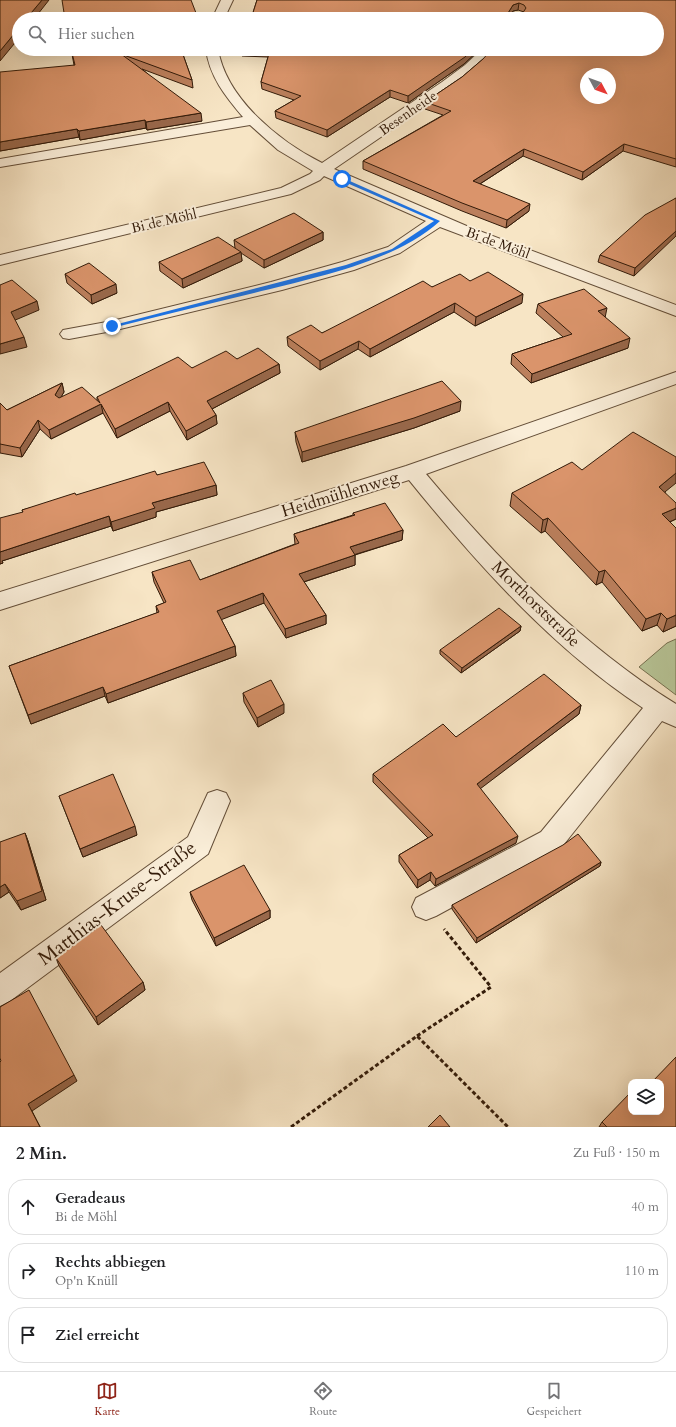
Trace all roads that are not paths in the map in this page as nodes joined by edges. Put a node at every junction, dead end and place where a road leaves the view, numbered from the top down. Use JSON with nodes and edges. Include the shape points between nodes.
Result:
{"nodes":[{"id":1,"x":227,"y":0,"type":"edge"},
{"id":2,"x":221,"y":12,"type":"edge"},
{"id":3,"x":212,"y":56,"type":"edge"},
{"id":4,"x":483,"y":56,"type":"edge"},
{"id":5,"x":253,"y":120,"type":"junction"},
{"id":6,"x":0,"y":163,"type":"edge"},
{"id":7,"x":322,"y":170,"type":"junction"},
{"id":8,"x":438,"y":221,"type":"junction"},
{"id":9,"x":0,"y":260,"type":"edge"},
{"id":10,"x":676,"y":311,"type":"edge"},
{"id":11,"x":69,"y":334,"type":"dead end"},
{"id":12,"x":676,"y":378,"type":"edge"},
{"id":13,"x":413,"y":471,"type":"junction"},
{"id":14,"x":0,"y":601,"type":"edge"},
{"id":15,"x":667,"y":711,"type":"edge"},
{"id":16,"x":217,"y":801,"type":"dead end"},
{"id":17,"x":426,"y":907,"type":"road end"},
{"id":18,"x":0,"y":991,"type":"edge"}],
"edges":[{"from":1,"to":2,"type":"street"},
{"from":3,"to":5,"type":"street","name":"Bi de Möhl","via":[[221,77]]},
{"from":4,"to":7,"type":"street","name":"Besenheide","via":[[446,87]]},
{"from":5,"to":6,"type":"street"},
{"from":5,"to":7,"type":"street","name":"Bi de Möhl","via":[[283,146]]},
{"from":7,"to":8,"type":"street","name":"Bi de Möhl"},
{"from":7,"to":9,"type":"street","name":"Bi de Möhl","via":[[315,177],[286,191]]},
{"from":8,"to":10,"type":"street","name":"Bi de Möhl"},
{"from":8,"to":11,"type":"street","via":[[394,250],[348,266],[112,326]]},
{"from":12,"to":13,"type":"street","name":"Heidmühlenweg"},
{"from":13,"to":14,"type":"street","name":"Heidmühlenweg"},
{"from":13,"to":15,"type":"street","name":"Morthorststraße","via":[[504,576],[554,624],[612,673]]},
{"from":15,"to":17,"type":"street","via":[[551,840]]},
{"from":16,"to":18,"type":"street","name":"Matthias-Kruse-Straße","via":[[198,846]]}]}
